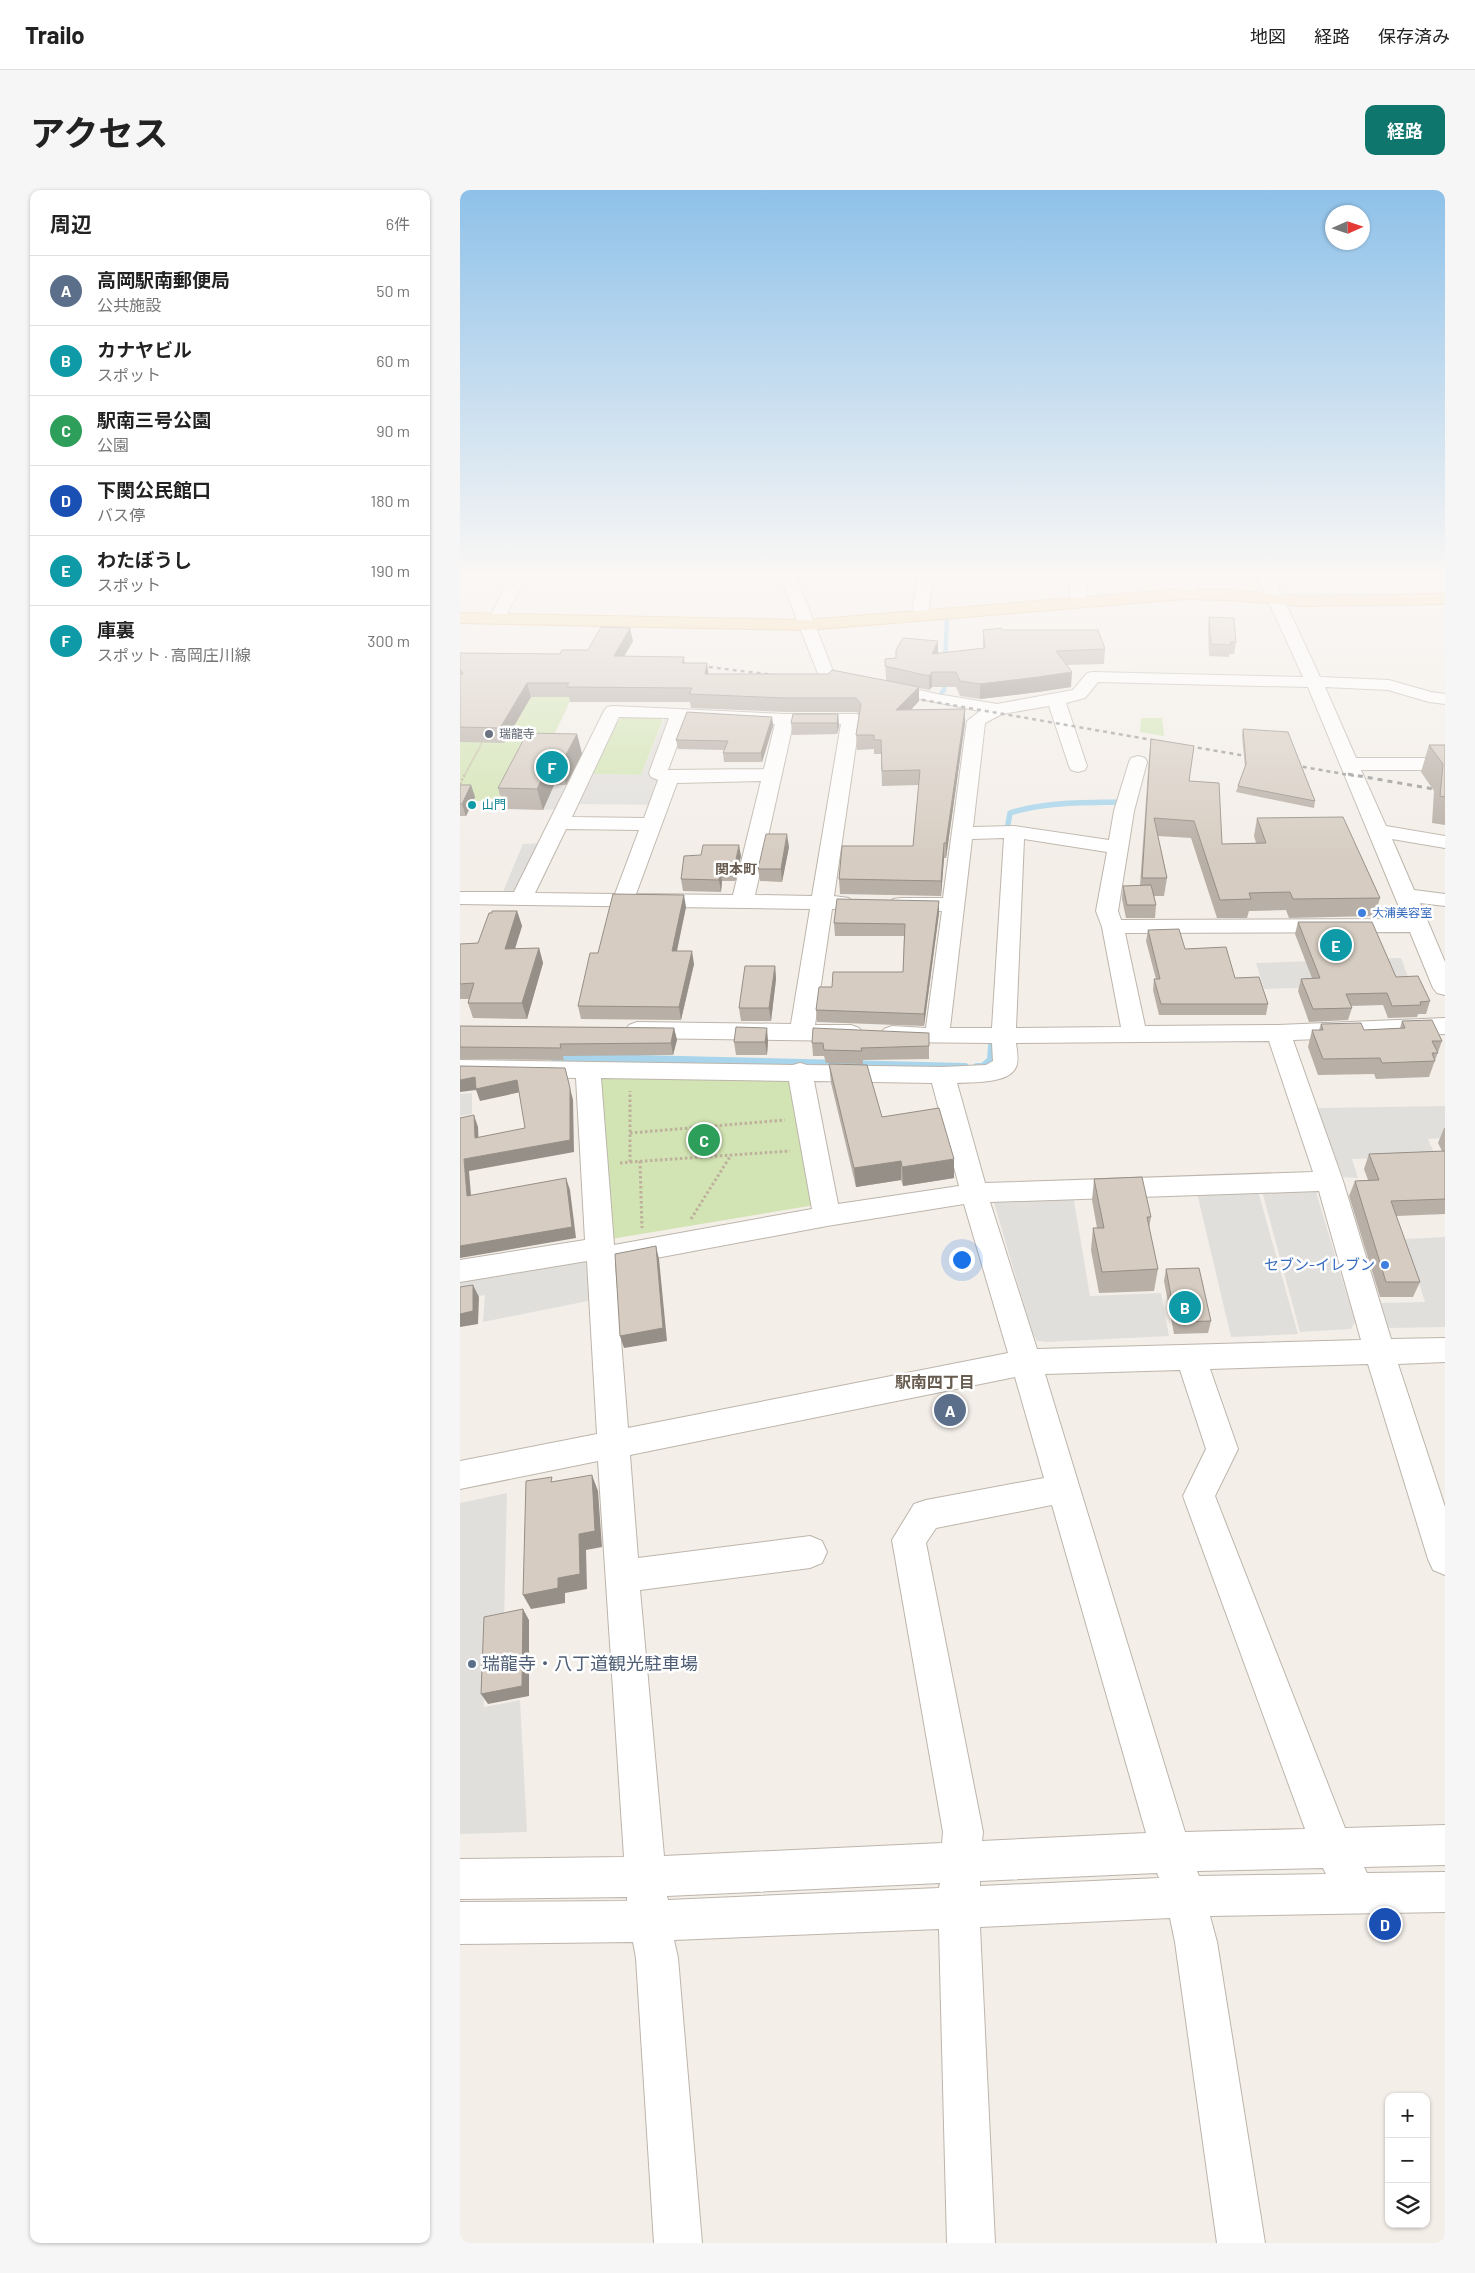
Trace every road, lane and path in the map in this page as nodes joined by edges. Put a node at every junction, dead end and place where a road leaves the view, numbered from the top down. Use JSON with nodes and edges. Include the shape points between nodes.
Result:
{"nodes":[{"id":1,"x":824,"y":670,"type":"edge"},
{"id":2,"x":1308,"y":670,"type":"edge"},
{"id":3,"x":1314,"y":682,"type":"junction"},
{"id":4,"x":1445,"y":699,"type":"edge"},
{"id":5,"x":1056,"y":700,"type":"junction"},
{"id":6,"x":997,"y":709,"type":"junction"},
{"id":7,"x":680,"y":713,"type":"junction"},
{"id":8,"x":785,"y":719,"type":"junction"},
{"id":9,"x":482,"y":743,"type":"edge"},
{"id":10,"x":1138,"y":762,"type":"dead end"},
{"id":11,"x":1348,"y":764,"type":"junction"},
{"id":12,"x":1445,"y":764,"type":"edge"},
{"id":13,"x":1078,"y":766,"type":"dead end"},
{"id":14,"x":772,"y":775,"type":"junction"},
{"id":15,"x":669,"y":778,"type":"junction"},
{"id":16,"x":460,"y":784,"type":"edge"},
{"id":17,"x":558,"y":823,"type":"junction"},
{"id":18,"x":652,"y":824,"type":"junction"},
{"id":19,"x":1014,"y":832,"type":"junction"},
{"id":20,"x":1377,"y":832,"type":"junction"},
{"id":21,"x":961,"y":833,"type":"junction"},
{"id":22,"x":1445,"y":842,"type":"edge"},
{"id":23,"x":1117,"y":847,"type":"junction"},
{"id":24,"x":1405,"y":894,"type":"junction"},
{"id":25,"x":460,"y":898,"type":"edge"},
{"id":26,"x":522,"y":898,"type":"junction"},
{"id":27,"x":624,"y":898,"type":"junction"},
{"id":28,"x":743,"y":900,"type":"junction"},
{"id":29,"x":1445,"y":900,"type":"edge"},
{"id":30,"x":822,"y":902,"type":"junction"},
{"id":31,"x":952,"y":905,"type":"junction"},
{"id":32,"x":1418,"y":925,"type":"junction"},
{"id":33,"x":1113,"y":927,"type":"junction"},
{"id":34,"x":1445,"y":988,"type":"edge"},
{"id":35,"x":1445,"y":1026,"type":"edge"},
{"id":36,"x":616,"y":1030,"type":"edge"},
{"id":37,"x":802,"y":1031,"type":"junction"},
{"id":38,"x":1134,"y":1033,"type":"junction"},
{"id":39,"x":1278,"y":1033,"type":"junction"},
{"id":40,"x":1004,"y":1035,"type":"junction"},
{"id":41,"x":937,"y":1036,"type":"junction"},
{"id":42,"x":460,"y":1068,"type":"edge"},
{"id":43,"x":588,"y":1071,"type":"junction"},
{"id":44,"x":800,"y":1071,"type":"junction"},
{"id":45,"x":942,"y":1075,"type":"junction"},
{"id":46,"x":639,"y":1091,"type":"dead end"},
{"id":47,"x":793,"y":1119,"type":"dead end"},
{"id":48,"x":630,"y":1133,"type":"junction"},
{"id":49,"x":792,"y":1150,"type":"dead end"},
{"id":50,"x":731,"y":1155,"type":"junction"},
{"id":51,"x":640,"y":1161,"type":"junction"},
{"id":52,"x":626,"y":1162,"type":"junction"},
{"id":53,"x":594,"y":1166,"type":"junction"},
{"id":54,"x":1330,"y":1181,"type":"junction"},
{"id":55,"x":974,"y":1193,"type":"junction"},
{"id":56,"x":827,"y":1216,"type":"junction"},
{"id":57,"x":688,"y":1223,"type":"dead end"},
{"id":58,"x":652,"y":1227,"type":"dead end"},
{"id":59,"x":601,"y":1252,"type":"junction"},
{"id":60,"x":460,"y":1271,"type":"edge"},
{"id":61,"x":1379,"y":1350,"type":"junction"},
{"id":62,"x":1445,"y":1350,"type":"edge"},
{"id":63,"x":1191,"y":1356,"type":"junction"},
{"id":64,"x":1026,"y":1362,"type":"junction"},
{"id":65,"x":614,"y":1444,"type":"junction"},
{"id":66,"x":460,"y":1475,"type":"edge"},
{"id":67,"x":1062,"y":1488,"type":"junction"},
{"id":68,"x":810,"y":1552,"type":"dead end"},
{"id":69,"x":1445,"y":1559,"type":"edge"},
{"id":70,"x":622,"y":1576,"type":"junction"},
{"id":71,"x":1445,"y":1845,"type":"edge"},
{"id":72,"x":1333,"y":1848,"type":"junction"},
{"id":73,"x":1171,"y":1852,"type":"junction"},
{"id":74,"x":960,"y":1862,"type":"junction"},
{"id":75,"x":646,"y":1877,"type":"junction"},
{"id":76,"x":460,"y":1880,"type":"edge"},
{"id":77,"x":1445,"y":1892,"type":"edge"},
{"id":78,"x":1354,"y":1893,"type":"junction"},
{"id":79,"x":1185,"y":1898,"type":"junction"},
{"id":80,"x":959,"y":1908,"type":"junction"},
{"id":81,"x":649,"y":1921,"type":"junction"},
{"id":82,"x":460,"y":1923,"type":"edge"},
{"id":83,"x":678,"y":2243,"type":"edge"},
{"id":84,"x":971,"y":2243,"type":"edge"},
{"id":85,"x":1241,"y":2243,"type":"edge"}],
"edges":[{"from":1,"to":6,"type":"street","via":[[826,675]]},
{"from":2,"to":3,"type":"street"},
{"from":3,"to":4,"type":"street","via":[[1389,685]]},
{"from":3,"to":5,"type":"street","via":[[1093,677],[1079,694]]},
{"from":3,"to":11,"type":"street"},
{"from":5,"to":6,"type":"street"},
{"from":5,"to":13,"type":"street"},
{"from":6,"to":21,"type":"street","via":[[976,721]]},
{"from":7,"to":8,"type":"street"},
{"from":7,"to":15,"type":"street","via":[[658,773]]},
{"from":7,"to":17,"type":"street","via":[[613,712]]},
{"from":8,"to":14,"type":"street"},
{"from":8,"to":30,"type":"street","via":[[851,718]]},
{"from":9,"to":16,"type":"path"},
{"from":10,"to":23,"type":"street"},
{"from":11,"to":12,"type":"street"},
{"from":11,"to":20,"type":"street"},
{"from":14,"to":15,"type":"street"},
{"from":14,"to":28,"type":"street"},
{"from":15,"to":18,"type":"street"},
{"from":17,"to":18,"type":"street"},
{"from":17,"to":26,"type":"street"},
{"from":18,"to":27,"type":"street"},
{"from":19,"to":21,"type":"street"},
{"from":19,"to":23,"type":"street"},
{"from":19,"to":40,"type":"street"},
{"from":20,"to":22,"type":"street"},
{"from":20,"to":24,"type":"street"},
{"from":21,"to":31,"type":"street"},
{"from":23,"to":33,"type":"street","via":[[1107,911]]},
{"from":24,"to":29,"type":"street"},
{"from":24,"to":32,"type":"street"},
{"from":25,"to":26,"type":"street"},
{"from":26,"to":27,"type":"street"},
{"from":27,"to":28,"type":"street"},
{"from":28,"to":30,"type":"street"},
{"from":30,"to":31,"type":"street"},
{"from":30,"to":37,"type":"street"},
{"from":31,"to":41,"type":"street"},
{"from":32,"to":33,"type":"street"},
{"from":32,"to":34,"type":"street"},
{"from":33,"to":38,"type":"street"},
{"from":35,"to":39,"type":"street"},
{"from":36,"to":37,"type":"street"},
{"from":37,"to":41,"type":"street"},
{"from":38,"to":39,"type":"street"},
{"from":38,"to":40,"type":"street"},
{"from":39,"to":54,"type":"street"},
{"from":40,"to":41,"type":"street"},
{"from":40,"to":45,"type":"street","via":[[1005,1065],[990,1073]]},
{"from":42,"to":43,"type":"street"},
{"from":43,"to":44,"type":"street"},
{"from":43,"to":53,"type":"street"},
{"from":44,"to":45,"type":"street"},
{"from":44,"to":56,"type":"street"},
{"from":45,"to":55,"type":"street"},
{"from":46,"to":48,"type":"path","via":[[630,1091]]},
{"from":47,"to":48,"type":"path"},
{"from":48,"to":52,"type":"path","via":[[630,1162]]},
{"from":49,"to":50,"type":"path"},
{"from":50,"to":51,"type":"path"},
{"from":50,"to":57,"type":"path"},
{"from":51,"to":52,"type":"path"},
{"from":51,"to":58,"type":"path","via":[[642,1228]]},
{"from":52,"to":53,"type":"path"},
{"from":53,"to":59,"type":"street"},
{"from":54,"to":55,"type":"street"},
{"from":54,"to":61,"type":"street"},
{"from":55,"to":56,"type":"street"},
{"from":55,"to":64,"type":"street"},
{"from":56,"to":59,"type":"street"},
{"from":59,"to":60,"type":"street"},
{"from":59,"to":65,"type":"street"},
{"from":61,"to":62,"type":"street"},
{"from":61,"to":63,"type":"street"},
{"from":61,"to":69,"type":"street"},
{"from":63,"to":64,"type":"street"},
{"from":63,"to":72,"type":"street","via":[[1222,1449],[1199,1496]]},
{"from":64,"to":65,"type":"street"},
{"from":64,"to":67,"type":"street"},
{"from":65,"to":66,"type":"street"},
{"from":65,"to":70,"type":"street"},
{"from":67,"to":73,"type":"street"},
{"from":67,"to":74,"type":"street","via":[[926,1515],[909,1540],[963,1832]]},
{"from":68,"to":70,"type":"street"},
{"from":70,"to":75,"type":"street"},
{"from":71,"to":72,"type":"street"},
{"from":72,"to":73,"type":"street"},
{"from":72,"to":78,"type":"street"},
{"from":73,"to":74,"type":"street"},
{"from":73,"to":79,"type":"street"},
{"from":74,"to":75,"type":"street"},
{"from":74,"to":80,"type":"street"},
{"from":75,"to":76,"type":"street"},
{"from":75,"to":81,"type":"street"},
{"from":77,"to":78,"type":"street"},
{"from":78,"to":79,"type":"street"},
{"from":79,"to":80,"type":"street"},
{"from":79,"to":85,"type":"street","via":[[1196,1942]]},
{"from":80,"to":81,"type":"street"},
{"from":80,"to":84,"type":"street"},
{"from":81,"to":82,"type":"street"},
{"from":81,"to":83,"type":"street","via":[[657,1958]]}]}
